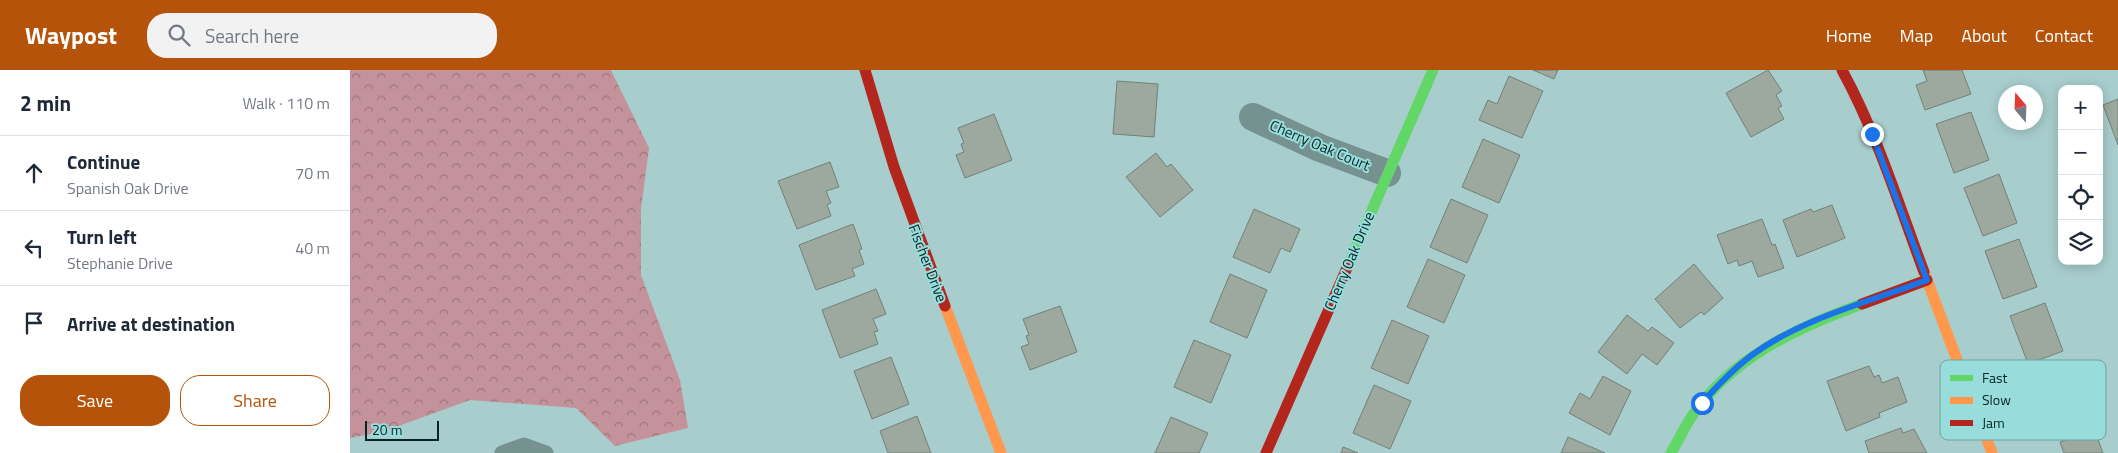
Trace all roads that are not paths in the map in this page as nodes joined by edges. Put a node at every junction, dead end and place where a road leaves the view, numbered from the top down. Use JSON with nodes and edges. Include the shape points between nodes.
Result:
{"nodes":[{"id":1,"x":865,"y":70,"type":"edge"},
{"id":2,"x":1433,"y":70,"type":"edge"},
{"id":3,"x":1842,"y":70,"type":"edge"},
{"id":4,"x":1253,"y":117,"type":"dead end"},
{"id":5,"x":1387,"y":173,"type":"junction"},
{"id":6,"x":1927,"y":280,"type":"junction"},
{"id":7,"x":1957,"y":360,"type":"edge"},
{"id":8,"x":1987,"y":440,"type":"edge"},
{"id":9,"x":502,"y":453,"type":"edge"},
{"id":10,"x":546,"y":453,"type":"edge"},
{"id":11,"x":1002,"y":453,"type":"edge"},
{"id":12,"x":1266,"y":453,"type":"edge"},
{"id":13,"x":1671,"y":453,"type":"edge"},
{"id":14,"x":1992,"y":453,"type":"edge"}],
"edges":[{"from":1,"to":11,"type":"street","name":"Fischer Drive","via":[[882,136],[911,218]]},
{"from":2,"to":5,"type":"street","name":"Cherry Oak Drive"},
{"from":3,"to":6,"type":"street","via":[[1882,160]]},
{"from":4,"to":5,"type":"street","name":"Cherry Oak Court","via":[[1320,148]]},
{"from":5,"to":12,"type":"street","name":"Cherry Oak Drive"},
{"from":6,"to":7,"type":"street"},
{"from":6,"to":13,"type":"street","via":[[1817,321],[1779,338],[1752,355],[1725,377],[1702,403]]},
{"from":8,"to":14,"type":"street"},
{"from":9,"to":10,"type":"lane","via":[[524,445]]}]}
